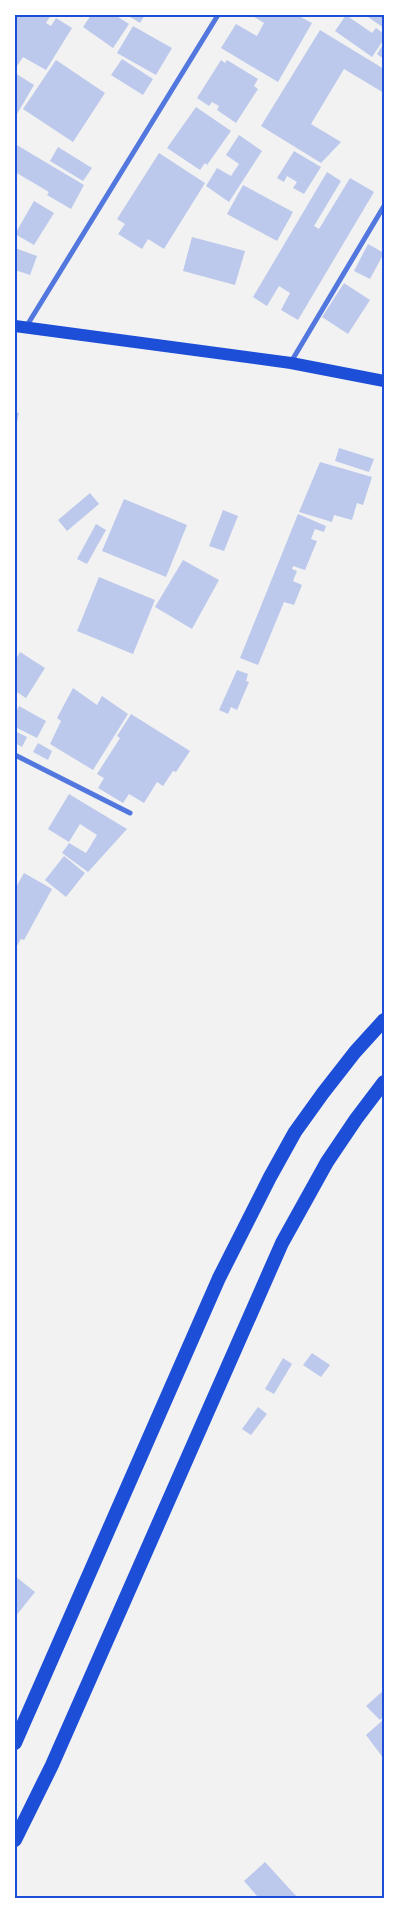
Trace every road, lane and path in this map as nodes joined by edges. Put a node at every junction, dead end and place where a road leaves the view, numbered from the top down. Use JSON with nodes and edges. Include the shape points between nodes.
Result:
{"nodes":[{"id":1,"x":218,"y":15,"type":"edge"},
{"id":2,"x":384,"y":206,"type":"edge"},
{"id":3,"x":21,"y":326,"type":"edge"},
{"id":4,"x":291,"y":363,"type":"junction"},
{"id":5,"x":384,"y":381,"type":"edge"},
{"id":6,"x":15,"y":755,"type":"edge"},
{"id":7,"x":130,"y":813,"type":"dead end"},
{"id":8,"x":384,"y":1020,"type":"edge"},
{"id":9,"x":384,"y":1082,"type":"edge"},
{"id":10,"x":15,"y":1743,"type":"edge"},
{"id":11,"x":15,"y":1840,"type":"edge"}],
"edges":[{"from":1,"to":3,"type":"street"},
{"from":2,"to":4,"type":"street"},
{"from":3,"to":4,"type":"main road"},
{"from":4,"to":5,"type":"main road"},
{"from":6,"to":7,"type":"street"},
{"from":8,"to":10,"type":"highway","via":[[323,1093],[270,1177],[220,1278]]},
{"from":9,"to":11,"type":"highway","via":[[327,1162],[282,1243],[52,1765]]}]}
